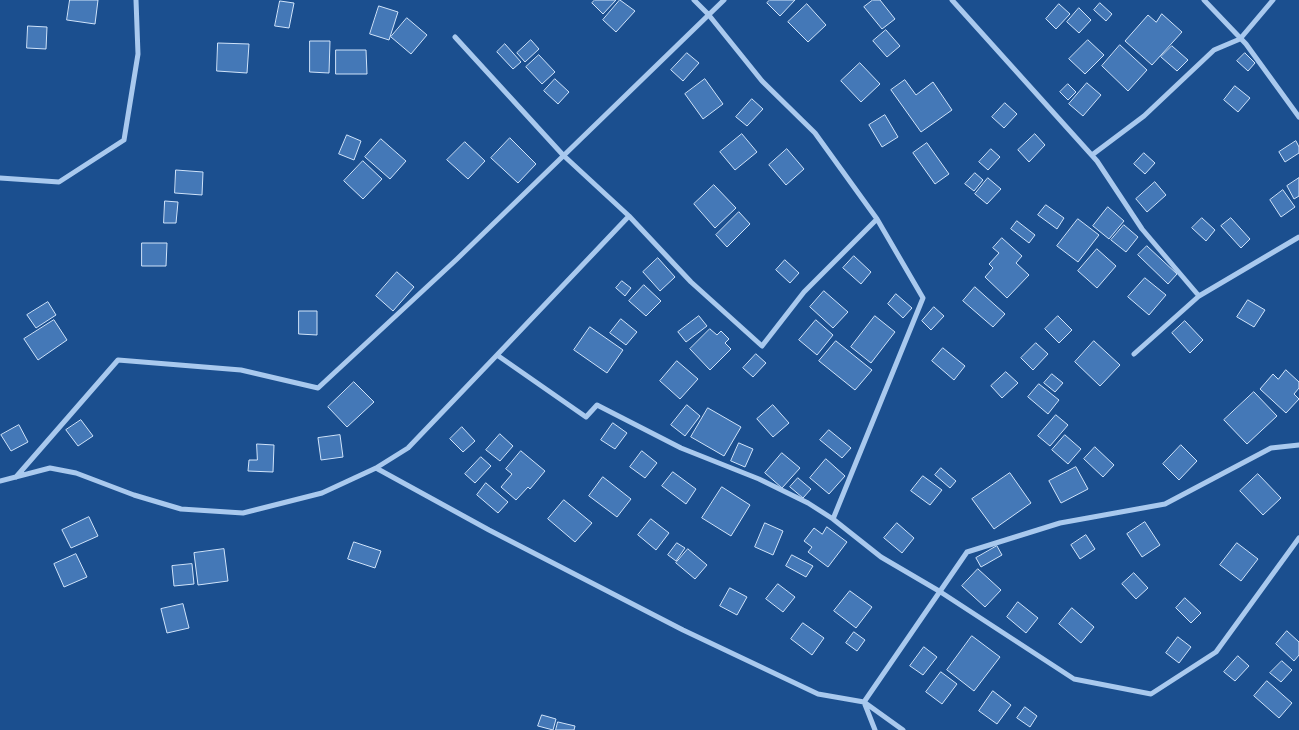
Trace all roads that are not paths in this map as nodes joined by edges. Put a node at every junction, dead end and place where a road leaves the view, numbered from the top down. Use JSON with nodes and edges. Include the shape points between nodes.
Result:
{"nodes":[{"id":1,"x":136,"y":0,"type":"edge"},
{"id":2,"x":694,"y":0,"type":"edge"},
{"id":3,"x":724,"y":0,"type":"edge"},
{"id":4,"x":952,"y":0,"type":"edge"},
{"id":5,"x":1204,"y":0,"type":"edge"},
{"id":6,"x":1273,"y":0,"type":"edge"},
{"id":7,"x":708,"y":14,"type":"junction"},
{"id":8,"x":455,"y":37,"type":"dead end"},
{"id":9,"x":1240,"y":38,"type":"junction"},
{"id":10,"x":1299,"y":118,"type":"edge"},
{"id":11,"x":563,"y":155,"type":"junction"},
{"id":12,"x":1092,"y":155,"type":"junction"},
{"id":13,"x":0,"y":178,"type":"edge"},
{"id":14,"x":629,"y":216,"type":"junction"},
{"id":15,"x":877,"y":219,"type":"junction"},
{"id":16,"x":1299,"y":237,"type":"edge"},
{"id":17,"x":1199,"y":296,"type":"junction"},
{"id":18,"x":1134,"y":354,"type":"dead end"},
{"id":19,"x":497,"y":355,"type":"junction"},
{"id":20,"x":1299,"y":446,"type":"edge"},
{"id":21,"x":376,"y":468,"type":"junction"},
{"id":22,"x":16,"y":477,"type":"junction"},
{"id":23,"x":0,"y":481,"type":"edge"},
{"id":24,"x":834,"y":518,"type":"junction"},
{"id":25,"x":1299,"y":538,"type":"edge"},
{"id":26,"x":939,"y":591,"type":"junction"},
{"id":27,"x":864,"y":702,"type":"junction"},
{"id":28,"x":874,"y":730,"type":"edge"},
{"id":29,"x":903,"y":730,"type":"edge"}],
"edges":[{"from":1,"to":13,"type":"street","via":[[138,54],[124,140],[59,182]]},
{"from":2,"to":7,"type":"street"},
{"from":3,"to":7,"type":"street"},
{"from":4,"to":12,"type":"street"},
{"from":5,"to":9,"type":"street"},
{"from":6,"to":9,"type":"street"},
{"from":7,"to":11,"type":"street"},
{"from":7,"to":15,"type":"street","via":[[762,81],[815,134]]},
{"from":8,"to":11,"type":"street"},
{"from":9,"to":10,"type":"street"},
{"from":9,"to":12,"type":"street","via":[[1214,50],[1144,116]]},
{"from":11,"to":14,"type":"street"},
{"from":11,"to":22,"type":"street","via":[[318,388],[241,370],[118,360]]},
{"from":12,"to":17,"type":"street","via":[[1142,229]]},
{"from":14,"to":15,"type":"street","via":[[692,282],[762,346],[804,292]]},
{"from":14,"to":19,"type":"street"},
{"from":15,"to":24,"type":"street","via":[[923,298]]},
{"from":16,"to":17,"type":"street"},
{"from":17,"to":18,"type":"street"},
{"from":19,"to":21,"type":"street","via":[[408,448]]},
{"from":19,"to":24,"type":"street","via":[[586,417],[597,405],[682,448],[760,479]]},
{"from":20,"to":26,"type":"street","via":[[1271,448],[1165,504],[1060,523],[967,552]]},
{"from":21,"to":22,"type":"street","via":[[322,493],[243,513],[181,509],[76,473],[50,468]]},
{"from":21,"to":27,"type":"street","via":[[683,630],[818,694]]},
{"from":22,"to":23,"type":"street"},
{"from":24,"to":26,"type":"street","via":[[881,557]]},
{"from":25,"to":26,"type":"street","via":[[1216,652],[1151,694],[1074,679]]},
{"from":26,"to":27,"type":"street"},
{"from":27,"to":28,"type":"street"},
{"from":27,"to":29,"type":"street"}]}
